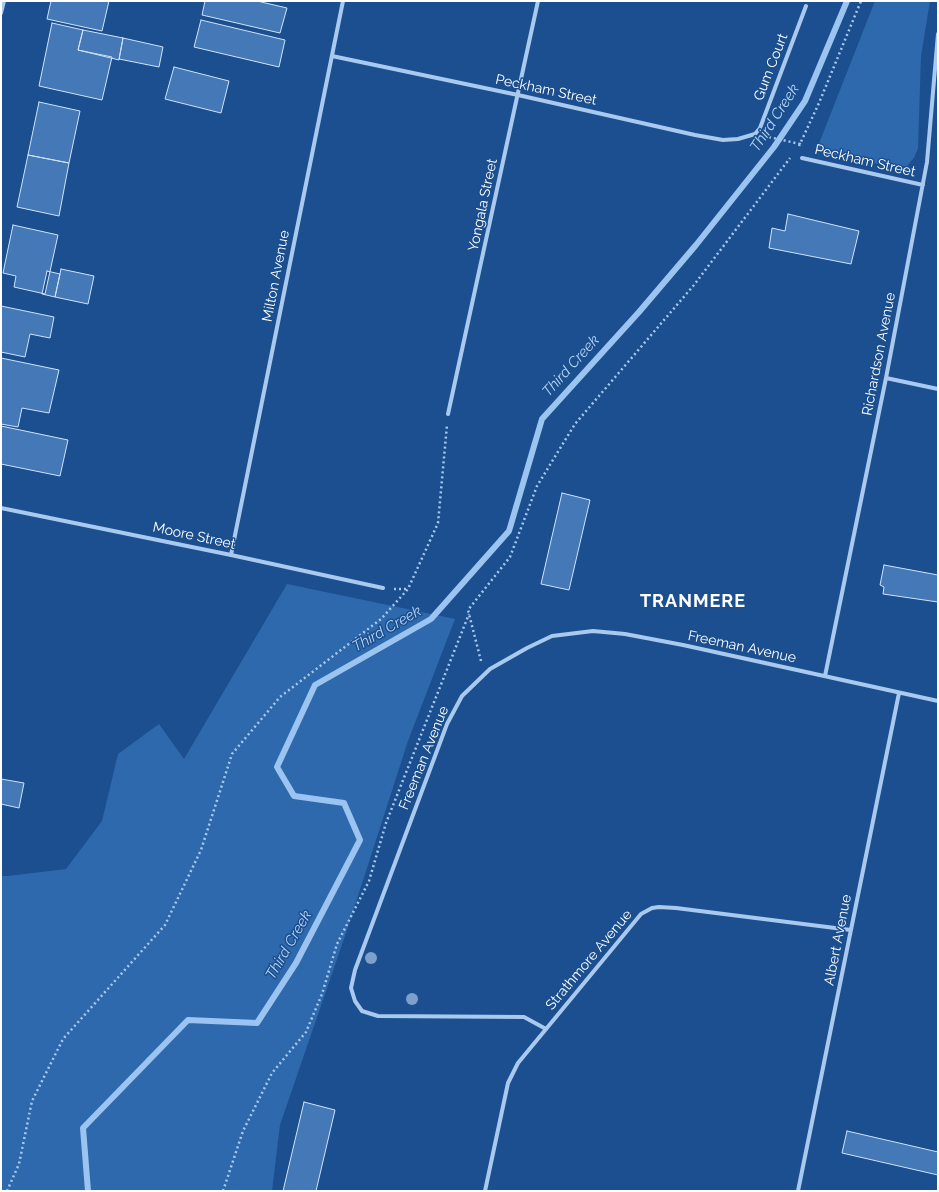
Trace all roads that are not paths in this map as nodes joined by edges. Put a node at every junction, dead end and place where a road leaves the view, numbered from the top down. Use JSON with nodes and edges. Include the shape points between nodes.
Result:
{"nodes":[{"id":1,"x":4,"y":1,"type":"edge"},
{"id":2,"x":343,"y":1,"type":"edge"},
{"id":3,"x":538,"y":1,"type":"edge"},
{"id":4,"x":806,"y":6,"type":"dead end"},
{"id":5,"x":1,"y":14,"type":"edge"},
{"id":6,"x":938,"y":34,"type":"edge"},
{"id":7,"x":332,"y":56,"type":"junction"},
{"id":8,"x":936,"y":92,"type":"edge"},
{"id":9,"x":518,"y":95,"type":"junction"},
{"id":10,"x":755,"y":134,"type":"joint"},
{"id":11,"x":802,"y":158,"type":"dead end"},
{"id":12,"x":923,"y":185,"type":"junction"},
{"id":13,"x":886,"y":378,"type":"junction"},
{"id":14,"x":938,"y":389,"type":"edge"},
{"id":15,"x":448,"y":414,"type":"road end"},
{"id":16,"x":1,"y":508,"type":"edge"},
{"id":17,"x":231,"y":555,"type":"junction"},
{"id":18,"x":382,"y":588,"type":"dead end"},
{"id":19,"x":825,"y":676,"type":"junction"},
{"id":20,"x":899,"y":693,"type":"junction"},
{"id":21,"x":938,"y":701,"type":"edge"},
{"id":22,"x":851,"y":930,"type":"junction"},
{"id":23,"x":546,"y":1029,"type":"junction"},
{"id":24,"x":485,"y":1191,"type":"edge"},
{"id":25,"x":798,"y":1191,"type":"edge"}],
"edges":[{"from":1,"to":5,"type":"street"},
{"from":2,"to":7,"type":"street","name":"Milton Avenue"},
{"from":3,"to":9,"type":"street","name":"Yongala Street"},
{"from":4,"to":10,"type":"street","name":"Gum Court","via":[[760,128]]},
{"from":6,"to":8,"type":"street","name":"Richardson Avenue"},
{"from":7,"to":9,"type":"street","name":"Peckham Street"},
{"from":7,"to":17,"type":"street","name":"Milton Avenue"},
{"from":8,"to":12,"type":"street","name":"Richardson Avenue"},
{"from":9,"to":10,"type":"street","name":"Peckham Street","via":[[723,140]]},
{"from":9,"to":15,"type":"street","name":"Yongala Street"},
{"from":11,"to":12,"type":"street","name":"Peckham Street"},
{"from":12,"to":13,"type":"street","name":"Richardson Avenue"},
{"from":13,"to":14,"type":"street"},
{"from":13,"to":19,"type":"street","name":"Richardson Avenue"},
{"from":16,"to":17,"type":"street","name":"Moore Street"},
{"from":17,"to":18,"type":"street","name":"Moore Street"},
{"from":19,"to":20,"type":"street","name":"Freeman Avenue"},
{"from":19,"to":23,"type":"street","name":"Freeman Avenue","via":[[625,634],[593,631],[552,636],[527,648],[490,669],[462,696],[448,724],[355,970],[351,988],[355,1001],[362,1011],[378,1016],[524,1017]]},
{"from":20,"to":21,"type":"street","name":"Freeman Avenue"},
{"from":20,"to":22,"type":"street","name":"Albert Avenue"},
{"from":22,"to":23,"type":"street","name":"Strathmore Avenue","via":[[676,908],[652,908],[636,919]]},
{"from":22,"to":25,"type":"street","name":"Albert Avenue"},
{"from":23,"to":24,"type":"street","name":"Strathmore Avenue","via":[[518,1063],[508,1083]]}]}
